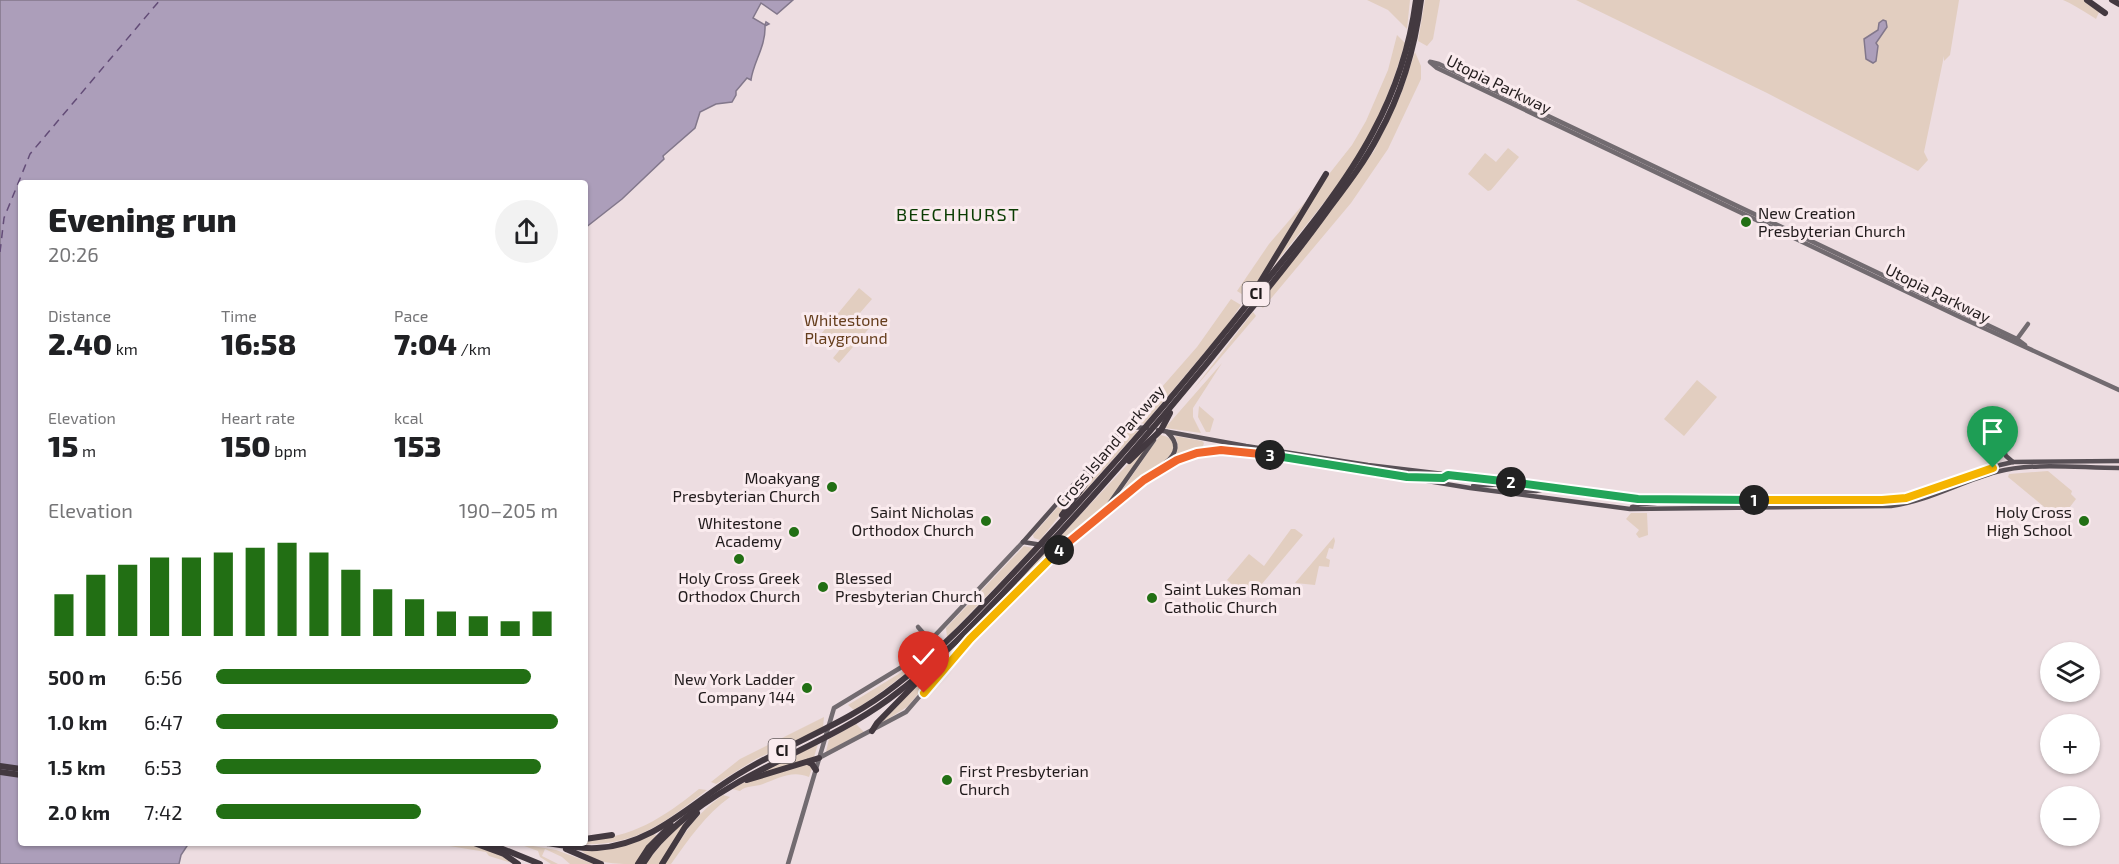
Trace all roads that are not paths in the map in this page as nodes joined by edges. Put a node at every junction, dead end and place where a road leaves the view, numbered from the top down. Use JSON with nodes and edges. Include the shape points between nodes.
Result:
{"nodes":[{"id":1,"x":1422,"y":0,"type":"edge"},
{"id":2,"x":2087,"y":0,"type":"edge"},
{"id":3,"x":2112,"y":0,"type":"edge"},
{"id":4,"x":1415,"y":2,"type":"edge"},
{"id":5,"x":2119,"y":4,"type":"edge"},
{"id":6,"x":2105,"y":13,"type":"dead end"},
{"id":7,"x":1326,"y":174,"type":"dead end"},
{"id":8,"x":1243,"y":309,"type":"junction"},
{"id":9,"x":2028,"y":324,"type":"dead end"},
{"id":10,"x":2017,"y":339,"type":"junction"},
{"id":11,"x":2027,"y":346,"type":"junction"},
{"id":12,"x":1211,"y":360,"type":"junction"},
{"id":13,"x":2119,"y":390,"type":"edge"},
{"id":14,"x":1163,"y":430,"type":"junction"},
{"id":15,"x":1116,"y":436,"type":"junction"},
{"id":16,"x":2002,"y":446,"type":"dead end"},
{"id":17,"x":2119,"y":461,"type":"edge"},
{"id":18,"x":2013,"y":462,"type":"junction"},
{"id":19,"x":2119,"y":468,"type":"edge"},
{"id":20,"x":1448,"y":475,"type":"junction"},
{"id":21,"x":1149,"y":477,"type":"junction"},
{"id":22,"x":1407,"y":477,"type":"junction"},
{"id":23,"x":1511,"y":482,"type":"junction"},
{"id":24,"x":1104,"y":484,"type":"junction"},
{"id":25,"x":1466,"y":487,"type":"junction"},
{"id":26,"x":1551,"y":488,"type":"junction"},
{"id":27,"x":1511,"y":492,"type":"junction"},
{"id":28,"x":1669,"y":499,"type":"junction"},
{"id":29,"x":1630,"y":509,"type":"junction"},
{"id":30,"x":1091,"y":525,"type":"junction"},
{"id":31,"x":1023,"y":542,"type":"junction"},
{"id":32,"x":1061,"y":549,"type":"junction"},
{"id":33,"x":1034,"y":551,"type":"junction"},
{"id":34,"x":918,"y":627,"type":"dead end"},
{"id":35,"x":959,"y":637,"type":"junction"},
{"id":36,"x":924,"y":648,"type":"junction"},
{"id":37,"x":872,"y":731,"type":"junction"},
{"id":38,"x":819,"y":758,"type":"junction"},
{"id":39,"x":808,"y":762,"type":"junction"},
{"id":40,"x":0,"y":766,"type":"edge"},
{"id":41,"x":18,"y":769,"type":"edge"},
{"id":42,"x":816,"y":770,"type":"junction"},
{"id":43,"x":0,"y":772,"type":"edge"},
{"id":44,"x":18,"y":775,"type":"edge"},
{"id":45,"x":735,"y":783,"type":"junction"},
{"id":46,"x":721,"y":793,"type":"junction"},
{"id":47,"x":698,"y":801,"type":"junction"},
{"id":48,"x":612,"y":835,"type":"dead end"},
{"id":49,"x":588,"y":839,"type":"edge"},
{"id":50,"x":482,"y":846,"type":"edge"},
{"id":51,"x":497,"y":846,"type":"edge"},
{"id":52,"x":554,"y":846,"type":"edge"},
{"id":53,"x":574,"y":846,"type":"edge"},
{"id":54,"x":503,"y":848,"type":"junction"},
{"id":55,"x":518,"y":864,"type":"edge"},
{"id":56,"x":540,"y":864,"type":"edge"},
{"id":57,"x":547,"y":864,"type":"edge"},
{"id":58,"x":601,"y":864,"type":"edge"},
{"id":59,"x":638,"y":864,"type":"edge"},
{"id":60,"x":643,"y":864,"type":"edge"},
{"id":61,"x":662,"y":864,"type":"edge"},
{"id":62,"x":788,"y":864,"type":"edge"}],
"edges":[{"from":1,"to":12,"type":"highway","name":"Cross Island Parkway","number":"CI","via":[[1399,92],[1368,155]]},
{"from":2,"to":6,"type":"highway"},
{"from":3,"to":5,"type":"highway"},
{"from":4,"to":8,"type":"highway","name":"Cross Island Parkway","number":"CI","via":[[1397,78],[1372,135],[1330,197]]},
{"from":7,"to":8,"type":"highway"},
{"from":8,"to":33,"type":"highway","name":"Cross Island Parkway","number":"CI","via":[[1141,432]]},
{"from":9,"to":10,"type":"main road"},
{"from":10,"to":11,"type":"main road","name":"Utopia Parkway"},
{"from":10,"to":11,"type":"main road","name":"Utopia Parkway","via":[[1430,62]]},
{"from":11,"to":13,"type":"main road","name":"Utopia Parkway"},
{"from":12,"to":14,"type":"highway","via":[[1171,411]]},
{"from":12,"to":24,"type":"highway","name":"Cross Island Parkway","number":"CI"},
{"from":14,"to":15,"type":"main road","via":[[1130,428]]},
{"from":14,"to":20,"type":"main road"},
{"from":14,"to":21,"type":"main road","via":[[1175,440],[1176,450]]},
{"from":14,"to":24,"type":"highway"},
{"from":14,"to":30,"type":"main road"},
{"from":15,"to":31,"type":"main road"},
{"from":15,"to":33,"type":"highway"},
{"from":16,"to":18,"type":"main road"},
{"from":17,"to":18,"type":"main road"},
{"from":18,"to":28,"type":"main road","via":[[1906,498]]},
{"from":19,"to":29,"type":"main road","via":[[2020,467],[1891,506]]},
{"from":20,"to":22,"type":"main road"},
{"from":20,"to":23,"type":"main road"},
{"from":21,"to":22,"type":"main road","via":[[1188,456],[1230,450]]},
{"from":21,"to":30,"type":"main road"},
{"from":22,"to":25,"type":"main road"},
{"from":23,"to":25,"type":"main road"},
{"from":23,"to":26,"type":"main road"},
{"from":24,"to":35,"type":"highway","name":"Cross Island Parkway","number":"CI"},
{"from":25,"to":27,"type":"main road"},
{"from":26,"to":27,"type":"main road"},
{"from":26,"to":28,"type":"main road"},
{"from":27,"to":29,"type":"main road"},
{"from":28,"to":29,"type":"main road"},
{"from":30,"to":32,"type":"main road"},
{"from":31,"to":32,"type":"main road"},
{"from":31,"to":36,"type":"main road"},
{"from":32,"to":37,"type":"main road","via":[[970,639],[908,710]]},
{"from":33,"to":47,"type":"highway","name":"Cross Island Parkway","number":"CI","via":[[947,640],[891,689],[839,723],[742,772]]},
{"from":34,"to":36,"type":"main road","via":[[925,635]]},
{"from":35,"to":37,"type":"highway"},
{"from":35,"to":45,"type":"highway","name":"Cross Island Parkway","number":"CI","via":[[917,677],[870,712]]},
{"from":36,"to":38,"type":"main road","via":[[907,665],[834,708]]},
{"from":37,"to":38,"type":"main road"},
{"from":38,"to":39,"type":"highway"},
{"from":38,"to":42,"type":"main road"},
{"from":39,"to":42,"type":"highway"},
{"from":39,"to":45,"type":"highway"},
{"from":40,"to":41,"type":"highway"},
{"from":42,"to":62,"type":"main road"},
{"from":43,"to":44,"type":"highway"},
{"from":45,"to":46,"type":"highway","name":"Cross Island Parkway"},
{"from":46,"to":60,"type":"highway","via":[[669,832]]},
{"from":46,"to":61,"type":"highway","via":[[691,819]]},
{"from":47,"to":53,"type":"highway","via":[[659,829],[629,842],[593,848]]},
{"from":47,"to":59,"type":"highway","via":[[658,837]]},
{"from":48,"to":49,"type":"highway"},
{"from":50,"to":55,"type":"highway"},
{"from":51,"to":54,"type":"highway"},
{"from":52,"to":58,"type":"highway"},
{"from":54,"to":56,"type":"highway"},
{"from":54,"to":57,"type":"highway"}]}
